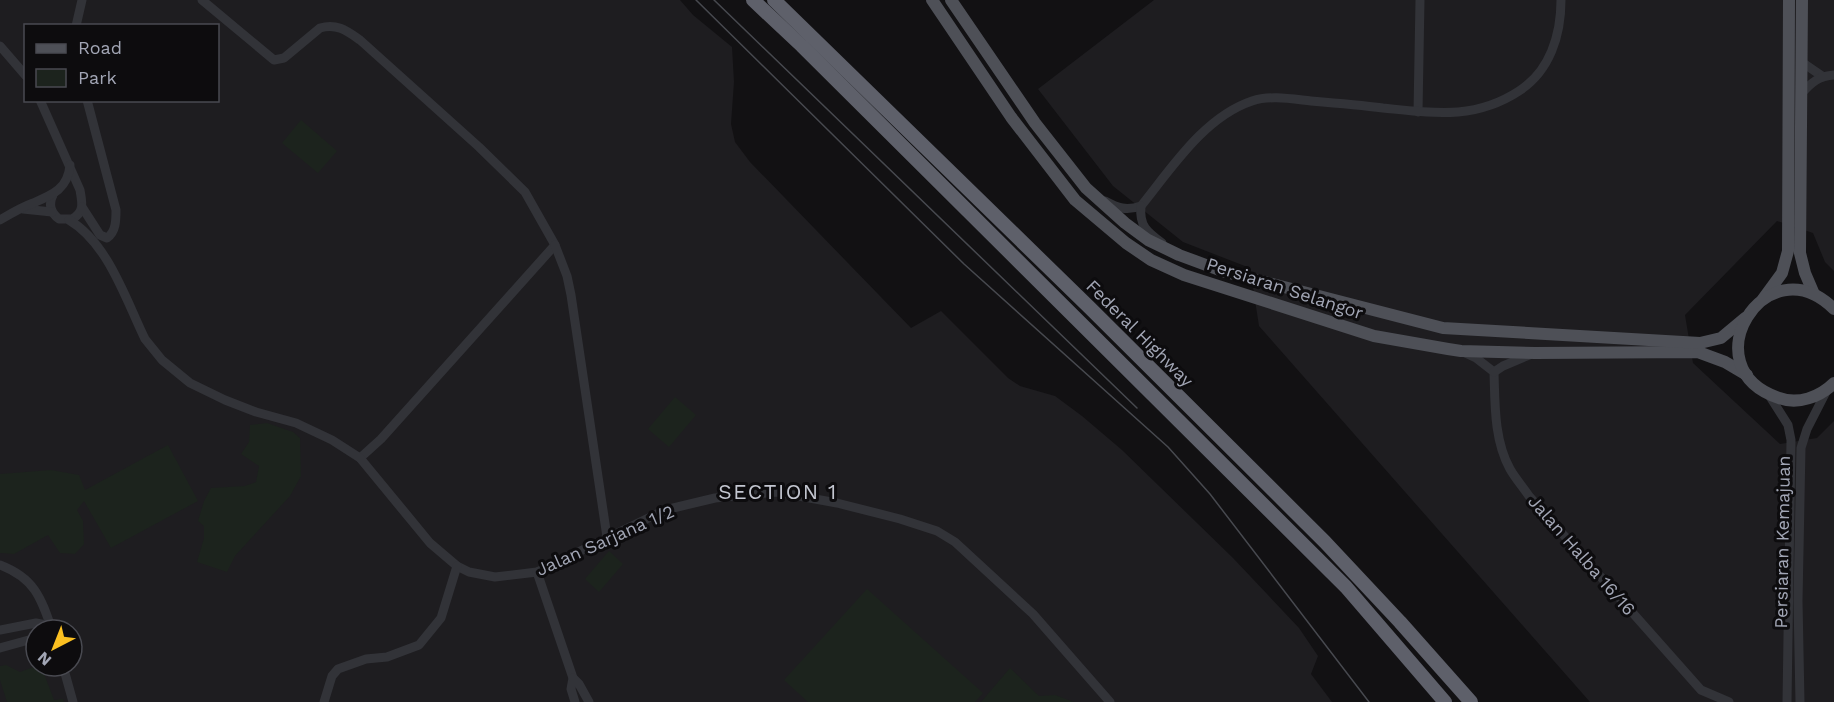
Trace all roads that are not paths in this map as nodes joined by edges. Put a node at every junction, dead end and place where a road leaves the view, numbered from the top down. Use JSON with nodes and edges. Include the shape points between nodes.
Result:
{"nodes":[{"id":1,"x":82,"y":0,"type":"edge"},
{"id":2,"x":202,"y":0,"type":"edge"},
{"id":3,"x":753,"y":0,"type":"edge"},
{"id":4,"x":774,"y":0,"type":"edge"},
{"id":5,"x":932,"y":0,"type":"edge"},
{"id":6,"x":951,"y":0,"type":"edge"},
{"id":7,"x":1420,"y":0,"type":"edge"},
{"id":8,"x":1561,"y":0,"type":"edge"},
{"id":9,"x":1788,"y":0,"type":"edge"},
{"id":10,"x":1802,"y":0,"type":"edge"},
{"id":11,"x":76,"y":24,"type":"edge"},
{"id":12,"x":0,"y":46,"type":"edge"},
{"id":13,"x":1803,"y":63,"type":"junction"},
{"id":14,"x":24,"y":74,"type":"edge"},
{"id":15,"x":1834,"y":75,"type":"edge"},
{"id":16,"x":1822,"y":76,"type":"junction"},
{"id":17,"x":1802,"y":93,"type":"junction"},
{"id":18,"x":41,"y":102,"type":"edge"},
{"id":19,"x":88,"y":102,"type":"edge"},
{"id":20,"x":1418,"y":112,"type":"junction"},
{"id":21,"x":70,"y":165,"type":"junction"},
{"id":22,"x":57,"y":192,"type":"junction"},
{"id":23,"x":1094,"y":196,"type":"junction"},
{"id":24,"x":82,"y":202,"type":"junction"},
{"id":25,"x":1141,"y":206,"type":"junction"},
{"id":26,"x":21,"y":209,"type":"junction"},
{"id":27,"x":52,"y":212,"type":"junction"},
{"id":28,"x":0,"y":220,"type":"edge"},
{"id":29,"x":69,"y":220,"type":"junction"},
{"id":30,"x":555,"y":244,"type":"junction"},
{"id":31,"x":1179,"y":255,"type":"junction"},
{"id":32,"x":1814,"y":294,"type":"junction"},
{"id":33,"x":1763,"y":299,"type":"junction"},
{"id":34,"x":1834,"y":309,"type":"edge"},
{"id":35,"x":1745,"y":318,"type":"junction"},
{"id":36,"x":1461,"y":351,"type":"junction"},
{"id":37,"x":1535,"y":353,"type":"junction"},
{"id":38,"x":1494,"y":372,"type":"junction"},
{"id":39,"x":1747,"y":375,"type":"junction"},
{"id":40,"x":1831,"y":386,"type":"edge"},
{"id":41,"x":1769,"y":395,"type":"junction"},
{"id":42,"x":360,"y":458,"type":"junction"},
{"id":43,"x":607,"y":537,"type":"junction"},
{"id":44,"x":0,"y":565,"type":"edge"},
{"id":45,"x":457,"y":566,"type":"junction"},
{"id":46,"x":537,"y":572,"type":"junction"},
{"id":47,"x":40,"y":596,"type":"junction"},
{"id":48,"x":32,"y":618,"type":"edge"},
{"id":49,"x":47,"y":618,"type":"edge"},
{"id":50,"x":24,"y":625,"type":"edge"},
{"id":51,"x":0,"y":630,"type":"edge"},
{"id":52,"x":24,"y":642,"type":"edge"},
{"id":53,"x":0,"y":648,"type":"edge"},
{"id":54,"x":66,"y":678,"type":"edge"},
{"id":55,"x":573,"y":678,"type":"junction"},
{"id":56,"x":1444,"y":701,"type":"edge"},
{"id":57,"x":73,"y":702,"type":"edge"},
{"id":58,"x":324,"y":702,"type":"edge"},
{"id":59,"x":575,"y":702,"type":"edge"},
{"id":60,"x":589,"y":702,"type":"edge"},
{"id":61,"x":1110,"y":702,"type":"edge"},
{"id":62,"x":1471,"y":702,"type":"edge"},
{"id":63,"x":1729,"y":702,"type":"edge"},
{"id":64,"x":1787,"y":702,"type":"edge"},
{"id":65,"x":1800,"y":702,"type":"edge"}],
"edges":[{"from":1,"to":11,"type":"street"},
{"from":2,"to":30,"type":"street","via":[[274,60],[284,58],[327,26],[340,27],[360,40],[525,192]]},
{"from":3,"to":56,"type":"highway","name":"Federal Highway","via":[[1338,579]]},
{"from":4,"to":62,"type":"highway","name":"Federal Highway","via":[[1325,542]]},
{"from":5,"to":36,"type":"main road","name":"Persiaran Selangor","via":[[1061,184],[1097,221],[1126,243],[1162,265],[1223,289],[1374,336]]},
{"from":6,"to":23,"type":"main road","name":"Persiaran Selangor","via":[[1035,123]]},
{"from":7,"to":20,"type":"street"},
{"from":8,"to":20,"type":"street","via":[[1555,43],[1548,60],[1527,86],[1485,109]]},
{"from":9,"to":33,"type":"main road","via":[[1788,251],[1782,273]]},
{"from":10,"to":13,"type":"main road"},
{"from":12,"to":14,"type":"street"},
{"from":13,"to":16,"type":"street"},
{"from":13,"to":17,"type":"main road"},
{"from":15,"to":16,"type":"street"},
{"from":16,"to":17,"type":"street"},
{"from":17,"to":32,"type":"main road","via":[[1800,253]]},
{"from":18,"to":21,"type":"street"},
{"from":19,"to":24,"type":"street","via":[[116,210],[110,236],[100,235]]},
{"from":20,"to":25,"type":"street","via":[[1286,98],[1251,101],[1203,133]]},
{"from":21,"to":22,"type":"street"},
{"from":21,"to":24,"type":"street"},
{"from":22,"to":24,"type":"street","via":[[72,189]]},
{"from":22,"to":26,"type":"street"},
{"from":22,"to":27,"type":"street","via":[[51,202]]},
{"from":23,"to":25,"type":"street","via":[[1120,208]]},
{"from":23,"to":31,"type":"main road","name":"Persiaran Selangor","via":[[1148,240]]},
{"from":24,"to":29,"type":"street","via":[[78,216]]},
{"from":25,"to":31,"type":"street","via":[[1141,221],[1146,230]]},
{"from":26,"to":27,"type":"street"},
{"from":26,"to":28,"type":"street"},
{"from":27,"to":29,"type":"street","via":[[59,219]]},
{"from":29,"to":42,"type":"street","name":"Jalan Sarjana 1/2","via":[[105,255],[145,339],[176,373],[225,400],[296,423]]},
{"from":30,"to":42,"type":"street"},
{"from":30,"to":43,"type":"street","via":[[572,295]]},
{"from":31,"to":35,"type":"main road","name":"Persiaran Selangor","via":[[1222,271],[1443,328],[1700,343],[1721,338]]},
{"from":32,"to":33,"type":"main road","via":[[1797,290]]},
{"from":32,"to":34,"type":"main road"},
{"from":33,"to":35,"type":"main road","name":"Persiaran Selangor"},
{"from":35,"to":39,"type":"main road","via":[[1738,347]]},
{"from":36,"to":37,"type":"main road","name":"Persiaran Selangor"},
{"from":36,"to":38,"type":"street"},
{"from":37,"to":38,"type":"street"},
{"from":37,"to":39,"type":"main road","name":"Persiaran Selangor","via":[[1698,352]]},
{"from":38,"to":63,"type":"street","name":"Jalan Halba 16/16","via":[[1497,427],[1509,468],[1529,496],[1701,690]]},
{"from":39,"to":41,"type":"main road","name":"Persiaran Selangor"},
{"from":40,"to":41,"type":"main road","via":[[1800,400]]},
{"from":40,"to":65,"type":"street","name":"Persiaran Kemajuan","via":[[1801,448]]},
{"from":41,"to":64,"type":"street","name":"Persiaran Kemajuan","via":[[1788,425],[1791,440]]},
{"from":42,"to":45,"type":"street","name":"Jalan Sarjana 1/2","via":[[430,543]]},
{"from":43,"to":46,"type":"street","name":"Jalan Sarjana 1/2"},
{"from":43,"to":61,"type":"street","name":"Jalan Sarjana 1/2","via":[[665,510],[715,498],[777,492],[837,503],[937,531],[955,542],[1033,614]]},
{"from":44,"to":47,"type":"street","via":[[32,584]]},
{"from":45,"to":46,"type":"street","name":"Jalan Sarjana 1/2","via":[[486,576]]},
{"from":45,"to":58,"type":"street","via":[[441,618],[419,645],[338,669]]},
{"from":46,"to":55,"type":"street"},
{"from":47,"to":48,"type":"street"},
{"from":47,"to":49,"type":"street"},
{"from":50,"to":51,"type":"street"},
{"from":52,"to":53,"type":"street"},
{"from":54,"to":57,"type":"street"},
{"from":55,"to":59,"type":"street"},
{"from":55,"to":60,"type":"street"}]}
